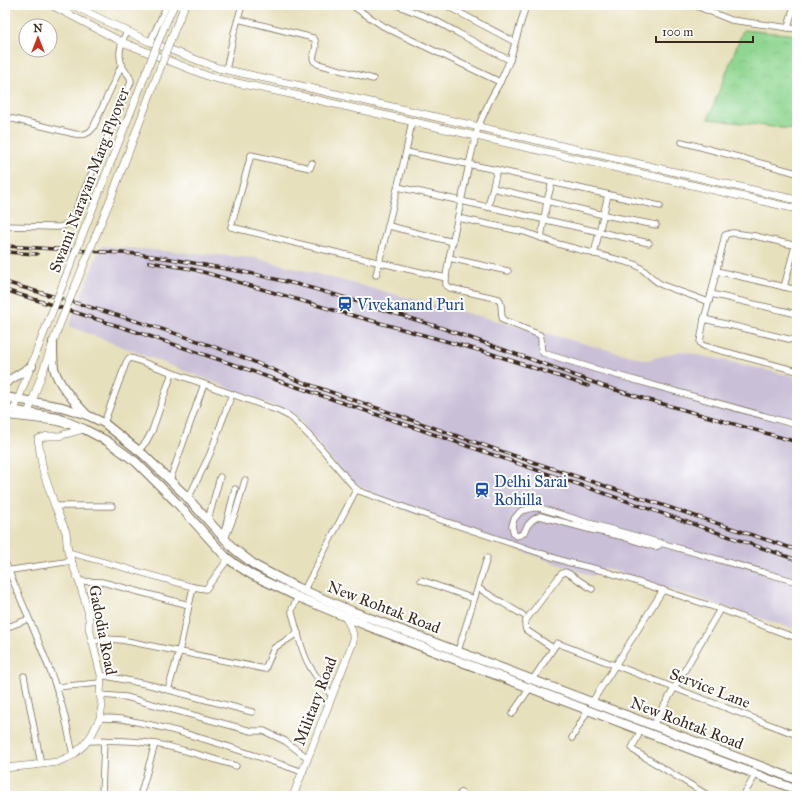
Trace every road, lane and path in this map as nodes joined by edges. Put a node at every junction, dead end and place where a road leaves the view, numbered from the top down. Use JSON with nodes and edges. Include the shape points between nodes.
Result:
{"nodes":[{"id":1,"x":51,"y":5,"type":"edge"},
{"id":2,"x":73,"y":5,"type":"edge"},
{"id":3,"x":167,"y":5,"type":"edge"},
{"id":4,"x":174,"y":5,"type":"edge"},
{"id":5,"x":185,"y":5,"type":"edge"},
{"id":6,"x":242,"y":5,"type":"edge"},
{"id":7,"x":351,"y":5,"type":"edge"},
{"id":8,"x":397,"y":5,"type":"edge"},
{"id":9,"x":445,"y":5,"type":"edge"},
{"id":10,"x":526,"y":5,"type":"edge"},
{"id":11,"x":694,"y":5,"type":"edge"},
{"id":12,"x":794,"y":5,"type":"edge"},
{"id":13,"x":238,"y":19,"type":"junction"},
{"id":14,"x":788,"y":28,"type":"junction"},
{"id":15,"x":797,"y":29,"type":"edge"},
{"id":16,"x":127,"y":31,"type":"junction"},
{"id":17,"x":122,"y":42,"type":"junction"},
{"id":18,"x":150,"y":42,"type":"junction"},
{"id":19,"x":515,"y":42,"type":"junction"},
{"id":20,"x":510,"y":60,"type":"junction"},
{"id":21,"x":122,"y":64,"type":"junction"},
{"id":22,"x":226,"y":70,"type":"junction"},
{"id":23,"x":373,"y":79,"type":"dead end"},
{"id":24,"x":500,"y":82,"type":"junction"},
{"id":25,"x":5,"y":117,"type":"edge"},
{"id":26,"x":412,"y":121,"type":"junction"},
{"id":27,"x":478,"y":127,"type":"junction"},
{"id":28,"x":475,"y":136,"type":"junction"},
{"id":29,"x":682,"y":142,"type":"dead end"},
{"id":30,"x":406,"y":152,"type":"junction"},
{"id":31,"x":312,"y":163,"type":"dead end"},
{"id":32,"x":469,"y":164,"type":"junction"},
{"id":33,"x":497,"y":170,"type":"junction"},
{"id":34,"x":797,"y":173,"type":"edge"},
{"id":35,"x":552,"y":182,"type":"junction"},
{"id":36,"x":398,"y":187,"type":"junction"},
{"id":37,"x":493,"y":188,"type":"junction"},
{"id":38,"x":608,"y":195,"type":"junction"},
{"id":39,"x":797,"y":200,"type":"edge"},
{"id":40,"x":547,"y":201,"type":"junction"},
{"id":41,"x":461,"y":202,"type":"junction"},
{"id":42,"x":660,"y":206,"type":"dead end"},
{"id":43,"x":488,"y":207,"type":"junction"},
{"id":44,"x":797,"y":209,"type":"edge"},
{"id":45,"x":604,"y":215,"type":"junction"},
{"id":46,"x":458,"y":218,"type":"junction"},
{"id":47,"x":544,"y":220,"type":"junction"},
{"id":48,"x":656,"y":225,"type":"dead end"},
{"id":49,"x":5,"y":226,"type":"edge"},
{"id":50,"x":389,"y":226,"type":"junction"},
{"id":51,"x":600,"y":232,"type":"junction"},
{"id":52,"x":541,"y":238,"type":"junction"},
{"id":53,"x":453,"y":242,"type":"junction"},
{"id":54,"x":649,"y":243,"type":"dead end"},
{"id":55,"x":796,"y":246,"type":"edge"},
{"id":56,"x":594,"y":254,"type":"junction"},
{"id":57,"x":449,"y":258,"type":"junction"},
{"id":58,"x":380,"y":263,"type":"junction"},
{"id":59,"x":508,"y":271,"type":"dead end"},
{"id":60,"x":716,"y":271,"type":"junction"},
{"id":61,"x":376,"y":275,"type":"dead end"},
{"id":62,"x":446,"y":278,"type":"junction"},
{"id":63,"x":784,"y":287,"type":"junction"},
{"id":64,"x":797,"y":290,"type":"edge"},
{"id":65,"x":711,"y":294,"type":"junction"},
{"id":66,"x":709,"y":302,"type":"junction"},
{"id":67,"x":797,"y":314,"type":"edge"},
{"id":68,"x":704,"y":320,"type":"junction"},
{"id":69,"x":797,"y":341,"type":"edge"},
{"id":70,"x":53,"y":342,"type":"junction"},
{"id":71,"x":32,"y":366,"type":"junction"},
{"id":72,"x":797,"y":371,"type":"edge"},
{"id":73,"x":172,"y":373,"type":"junction"},
{"id":74,"x":5,"y":382,"type":"edge"},
{"id":75,"x":204,"y":384,"type":"junction"},
{"id":76,"x":232,"y":394,"type":"junction"},
{"id":77,"x":5,"y":397,"type":"edge"},
{"id":78,"x":19,"y":399,"type":"junction"},
{"id":79,"x":32,"y":402,"type":"junction"},
{"id":80,"x":5,"y":409,"type":"edge"},
{"id":81,"x":14,"y":410,"type":"junction"},
{"id":82,"x":28,"y":413,"type":"junction"},
{"id":83,"x":87,"y":415,"type":"junction"},
{"id":84,"x":5,"y":416,"type":"edge"},
{"id":85,"x":104,"y":423,"type":"junction"},
{"id":86,"x":797,"y":425,"type":"edge"},
{"id":87,"x":82,"y":430,"type":"junction"},
{"id":88,"x":139,"y":450,"type":"junction"},
{"id":89,"x":220,"y":477,"type":"dead end"},
{"id":90,"x":170,"y":480,"type":"junction"},
{"id":91,"x":245,"y":480,"type":"dead end"},
{"id":92,"x":235,"y":489,"type":"dead end"},
{"id":93,"x":356,"y":490,"type":"junction"},
{"id":94,"x":188,"y":499,"type":"junction"},
{"id":95,"x":55,"y":506,"type":"junction"},
{"id":96,"x":112,"y":506,"type":"dead end"},
{"id":97,"x":208,"y":520,"type":"junction"},
{"id":98,"x":224,"y":538,"type":"junction"},
{"id":99,"x":662,"y":543,"type":"junction"},
{"id":100,"x":68,"y":552,"type":"junction"},
{"id":101,"x":487,"y":558,"type":"dead end"},
{"id":102,"x":228,"y":559,"type":"junction"},
{"id":103,"x":72,"y":561,"type":"junction"},
{"id":104,"x":5,"y":562,"type":"edge"},
{"id":105,"x":7,"y":571,"type":"edge"},
{"id":106,"x":421,"y":580,"type":"dead end"},
{"id":107,"x":79,"y":581,"type":"junction"},
{"id":108,"x":797,"y":582,"type":"edge"},
{"id":109,"x":193,"y":587,"type":"junction"},
{"id":110,"x":478,"y":588,"type":"junction"},
{"id":111,"x":592,"y":589,"type":"dead end"},
{"id":112,"x":304,"y":590,"type":"junction"},
{"id":113,"x":663,"y":590,"type":"junction"},
{"id":114,"x":298,"y":598,"type":"junction"},
{"id":115,"x":474,"y":599,"type":"junction"},
{"id":116,"x":189,"y":605,"type":"junction"},
{"id":117,"x":720,"y":609,"type":"junction"},
{"id":118,"x":523,"y":615,"type":"dead end"},
{"id":119,"x":345,"y":617,"type":"junction"},
{"id":120,"x":29,"y":619,"type":"junction"},
{"id":121,"x":5,"y":628,"type":"edge"},
{"id":122,"x":298,"y":633,"type":"junction"},
{"id":123,"x":797,"y":638,"type":"edge"},
{"id":124,"x":92,"y":641,"type":"junction"},
{"id":125,"x":553,"y":648,"type":"junction"},
{"id":126,"x":458,"y":650,"type":"junction"},
{"id":127,"x":179,"y":652,"type":"junction"},
{"id":128,"x":615,"y":665,"type":"junction"},
{"id":129,"x":101,"y":675,"type":"junction"},
{"id":130,"x":24,"y":676,"type":"dead end"},
{"id":131,"x":533,"y":679,"type":"junction"},
{"id":132,"x":100,"y":683,"type":"junction"},
{"id":133,"x":56,"y":687,"type":"junction"},
{"id":134,"x":674,"y":687,"type":"junction"},
{"id":135,"x":530,"y":688,"type":"junction"},
{"id":136,"x":168,"y":690,"type":"junction"},
{"id":137,"x":100,"y":695,"type":"junction"},
{"id":138,"x":332,"y":696,"type":"junction"},
{"id":139,"x":592,"y":702,"type":"junction"},
{"id":140,"x":588,"y":710,"type":"junction"},
{"id":141,"x":252,"y":712,"type":"dead end"},
{"id":142,"x":512,"y":714,"type":"dead end"},
{"id":143,"x":100,"y":718,"type":"junction"},
{"id":144,"x":653,"y":725,"type":"junction"},
{"id":145,"x":642,"y":730,"type":"junction"},
{"id":146,"x":797,"y":735,"type":"edge"},
{"id":147,"x":572,"y":738,"type":"dead end"},
{"id":148,"x":104,"y":740,"type":"junction"},
{"id":149,"x":88,"y":741,"type":"junction"},
{"id":150,"x":155,"y":744,"type":"junction"},
{"id":151,"x":73,"y":755,"type":"junction"},
{"id":152,"x":308,"y":758,"type":"junction"},
{"id":153,"x":41,"y":764,"type":"junction"},
{"id":154,"x":236,"y":766,"type":"dead end"},
{"id":155,"x":5,"y":768,"type":"edge"},
{"id":156,"x":303,"y":772,"type":"junction"},
{"id":157,"x":756,"y":774,"type":"junction"},
{"id":158,"x":797,"y":780,"type":"edge"},
{"id":159,"x":797,"y":790,"type":"edge"},
{"id":160,"x":81,"y":796,"type":"edge"},
{"id":161,"x":104,"y":796,"type":"edge"},
{"id":162,"x":140,"y":796,"type":"edge"},
{"id":163,"x":293,"y":796,"type":"edge"},
{"id":164,"x":459,"y":796,"type":"edge"},
{"id":165,"x":465,"y":796,"type":"edge"},
{"id":166,"x":709,"y":796,"type":"edge"},
{"id":167,"x":742,"y":796,"type":"edge"}],
"edges":[{"from":1,"to":17,"type":"street"},
{"from":2,"to":16,"type":"street"},
{"from":3,"to":18,"type":"street"},
{"from":4,"to":71,"type":"street","name":"Swami Narayan Marg Flyover","bridge":true},
{"from":5,"to":70,"type":"street","name":"Swami Narayan Marg Flyover","bridge":true},
{"from":6,"to":13,"type":"street"},
{"from":7,"to":24,"type":"street","via":[[383,26]]},
{"from":8,"to":20,"type":"street","via":[[424,15]]},
{"from":9,"to":19,"type":"street"},
{"from":10,"to":19,"type":"street"},
{"from":11,"to":14,"type":"street","via":[[731,20]]},
{"from":12,"to":14,"type":"street"},
{"from":13,"to":22,"type":"street"},
{"from":13,"to":23,"type":"street","via":[[313,38],[316,47],[313,58],[318,64]]},
{"from":14,"to":15,"type":"street"},
{"from":16,"to":17,"type":"street"},
{"from":16,"to":18,"type":"street"},
{"from":17,"to":21,"type":"street"},
{"from":17,"to":26,"type":"street","via":[[218,79]]},
{"from":18,"to":22,"type":"street"},
{"from":19,"to":20,"type":"street"},
{"from":20,"to":24,"type":"street"},
{"from":21,"to":25,"type":"street","via":[[93,128],[86,134],[75,134]]},
{"from":21,"to":49,"type":"street","via":[[131,82],[73,217],[60,227]]},
{"from":22,"to":27,"type":"street"},
{"from":24,"to":27,"type":"street"},
{"from":26,"to":28,"type":"street"},
{"from":26,"to":30,"type":"street"},
{"from":27,"to":28,"type":"street"},
{"from":27,"to":39,"type":"street"},
{"from":28,"to":32,"type":"street"},
{"from":28,"to":44,"type":"street"},
{"from":29,"to":34,"type":"street"},
{"from":30,"to":32,"type":"street"},
{"from":30,"to":36,"type":"street"},
{"from":31,"to":58,"type":"street","via":[[310,168],[251,155],[231,227]]},
{"from":32,"to":33,"type":"street"},
{"from":32,"to":41,"type":"street"},
{"from":33,"to":35,"type":"street"},
{"from":33,"to":37,"type":"street"},
{"from":35,"to":38,"type":"street"},
{"from":35,"to":40,"type":"street"},
{"from":36,"to":41,"type":"street"},
{"from":36,"to":50,"type":"street"},
{"from":37,"to":40,"type":"street"},
{"from":37,"to":43,"type":"street"},
{"from":38,"to":42,"type":"street"},
{"from":38,"to":45,"type":"street"},
{"from":40,"to":45,"type":"street"},
{"from":40,"to":47,"type":"street"},
{"from":41,"to":43,"type":"street"},
{"from":41,"to":46,"type":"street"},
{"from":43,"to":47,"type":"street"},
{"from":45,"to":48,"type":"street"},
{"from":45,"to":51,"type":"street"},
{"from":46,"to":52,"type":"street","via":[[525,232]]},
{"from":46,"to":53,"type":"street"},
{"from":47,"to":51,"type":"street"},
{"from":47,"to":52,"type":"street"},
{"from":50,"to":53,"type":"street"},
{"from":50,"to":58,"type":"street"},
{"from":51,"to":54,"type":"street"},
{"from":51,"to":56,"type":"street"},
{"from":52,"to":56,"type":"street"},
{"from":53,"to":57,"type":"street"},
{"from":55,"to":60,"type":"street","via":[[755,236],[727,234]]},
{"from":55,"to":63,"type":"street"},
{"from":56,"to":66,"type":"street","via":[[638,266],[656,282]]},
{"from":57,"to":59,"type":"street"},
{"from":57,"to":62,"type":"street"},
{"from":58,"to":61,"type":"street"},
{"from":58,"to":62,"type":"street"},
{"from":60,"to":63,"type":"street"},
{"from":60,"to":65,"type":"street"},
{"from":62,"to":86,"type":"street","via":[[446,285],[450,288],[498,299],[503,320],[540,335],[543,353]]},
{"from":63,"to":64,"type":"street"},
{"from":65,"to":66,"type":"street"},
{"from":65,"to":67,"type":"street"},
{"from":66,"to":68,"type":"street"},
{"from":68,"to":69,"type":"street"},
{"from":68,"to":72,"type":"street","via":[[700,342],[704,346]]},
{"from":70,"to":79,"type":"street","name":"Swami Narayan Marg Flyover"},
{"from":70,"to":83,"type":"main road","via":[[54,368],[70,396]]},
{"from":71,"to":74,"type":"main road"},
{"from":71,"to":78,"type":"street","name":"Swami Narayan Marg Flyover"},
{"from":73,"to":75,"type":"street"},
{"from":73,"to":85,"type":"street","via":[[129,358]]},
{"from":73,"to":88,"type":"street","via":[[152,431]]},
{"from":75,"to":76,"type":"street"},
{"from":75,"to":90,"type":"street"},
{"from":76,"to":93,"type":"street","via":[[289,416],[321,448]]},
{"from":76,"to":94,"type":"street","via":[[210,454]]},
{"from":77,"to":78,"type":"main road","name":"New Rohtak Road"},
{"from":78,"to":79,"type":"main road","name":"New Rohtak Road"},
{"from":78,"to":81,"type":"street","name":"Swami Narayan Marg Flyover"},
{"from":79,"to":82,"type":"street","name":"Swami Narayan Marg Flyover"},
{"from":79,"to":83,"type":"main road","name":"New Rohtak Road","via":[[62,407]]},
{"from":80,"to":81,"type":"main road","name":"New Rohtak Road"},
{"from":81,"to":82,"type":"main road","name":"New Rohtak Road"},
{"from":82,"to":87,"type":"main road","name":"New Rohtak Road","via":[[58,418]]},
{"from":83,"to":85,"type":"main road","name":"New Rohtak Road"},
{"from":84,"to":87,"type":"street","via":[[57,422]]},
{"from":85,"to":88,"type":"main road","name":"New Rohtak Road"},
{"from":87,"to":95,"type":"street","name":"Gadodia Road","via":[[38,439],[43,471]]},
{"from":87,"to":102,"type":"main road","name":"New Rohtak Road","via":[[107,441],[136,462]]},
{"from":88,"to":90,"type":"main road","name":"New Rohtak Road"},
{"from":89,"to":97,"type":"street"},
{"from":90,"to":94,"type":"main road","name":"New Rohtak Road"},
{"from":91,"to":98,"type":"street","via":[[236,511]]},
{"from":92,"to":98,"type":"street"},
{"from":93,"to":112,"type":"street"},
{"from":93,"to":113,"type":"street","via":[[567,562]]},
{"from":94,"to":97,"type":"main road","name":"New Rohtak Road"},
{"from":95,"to":96,"type":"street"},
{"from":95,"to":100,"type":"street","name":"Gadodia Road","via":[[66,532]]},
{"from":97,"to":98,"type":"main road","name":"New Rohtak Road"},
{"from":98,"to":112,"type":"main road","name":"New Rohtak Road","via":[[256,566]]},
{"from":99,"to":99,"type":"street","via":[[655,547],[540,516],[531,521],[521,535],[516,536],[512,526],[520,511],[540,508]]},
{"from":99,"to":108,"type":"street"},
{"from":100,"to":103,"type":"street","name":"Gadodia Road"},
{"from":100,"to":109,"type":"street"},
{"from":101,"to":110,"type":"street"},
{"from":102,"to":109,"type":"street","via":[[206,589]]},
{"from":102,"to":114,"type":"main road","name":"New Rohtak Road","via":[[252,576]]},
{"from":103,"to":105,"type":"street"},
{"from":103,"to":107,"type":"street","name":"Gadodia Road"},
{"from":104,"to":105,"type":"street"},
{"from":105,"to":120,"type":"street"},
{"from":106,"to":115,"type":"street"},
{"from":107,"to":116,"type":"street","via":[[102,582]]},
{"from":107,"to":124,"type":"street","name":"Gadodia Road"},
{"from":109,"to":116,"type":"street"},
{"from":110,"to":115,"type":"street"},
{"from":110,"to":118,"type":"street"},
{"from":111,"to":125,"type":"street","via":[[563,572],[526,620],[526,630]]},
{"from":112,"to":126,"type":"main road","name":"New Rohtak Road","via":[[354,612]]},
{"from":113,"to":117,"type":"street"},
{"from":113,"to":128,"type":"street"},
{"from":114,"to":119,"type":"main road","name":"New Rohtak Road"},
{"from":114,"to":122,"type":"street","via":[[292,613]]},
{"from":115,"to":126,"type":"street"},
{"from":116,"to":127,"type":"street"},
{"from":117,"to":123,"type":"street"},
{"from":117,"to":134,"type":"street"},
{"from":119,"to":135,"type":"main road","name":"New Rohtak Road"},
{"from":119,"to":138,"type":"street","name":"Military Road","via":[[354,637]]},
{"from":120,"to":121,"type":"street"},
{"from":120,"to":133,"type":"street"},
{"from":122,"to":127,"type":"street","via":[[274,648],[265,669]]},
{"from":122,"to":138,"type":"street","via":[[307,661]]},
{"from":124,"to":127,"type":"street","via":[[122,640]]},
{"from":124,"to":129,"type":"street","name":"Gadodia Road"},
{"from":125,"to":128,"type":"street","name":"Service Lane","via":[[557,642]]},
{"from":125,"to":131,"type":"street"},
{"from":126,"to":131,"type":"main road","name":"New Rohtak Road"},
{"from":127,"to":136,"type":"street"},
{"from":128,"to":134,"type":"street","name":"Service Lane"},
{"from":128,"to":139,"type":"street"},
{"from":129,"to":132,"type":"street","name":"Gadodia Road"},
{"from":129,"to":136,"type":"street"},
{"from":130,"to":153,"type":"street"},
{"from":131,"to":139,"type":"main road","name":"New Rohtak Road"},
{"from":132,"to":133,"type":"street"},
{"from":132,"to":137,"type":"street","name":"Gadodia Road"},
{"from":133,"to":151,"type":"street"},
{"from":134,"to":144,"type":"street"},
{"from":134,"to":146,"type":"street","name":"Service Lane"},
{"from":135,"to":140,"type":"main road","name":"New Rohtak Road"},
{"from":135,"to":142,"type":"street"},
{"from":136,"to":141,"type":"street"},
{"from":137,"to":143,"type":"street","name":"Gadodia Road"},
{"from":137,"to":152,"type":"street","via":[[126,697],[251,730],[264,731],[285,741]]},
{"from":138,"to":152,"type":"street","name":"Military Road"},
{"from":139,"to":144,"type":"main road","name":"New Rohtak Road"},
{"from":140,"to":145,"type":"main road","name":"New Rohtak Road"},
{"from":140,"to":147,"type":"street"},
{"from":143,"to":149,"type":"street","name":"Gadodia Road"},
{"from":143,"to":156,"type":"street","via":[[126,720],[176,731],[229,746]]},
{"from":144,"to":158,"type":"main road","name":"New Rohtak Road"},
{"from":145,"to":157,"type":"main road","name":"New Rohtak Road"},
{"from":145,"to":166,"type":"street","via":[[633,750]]},
{"from":148,"to":149,"type":"street"},
{"from":148,"to":150,"type":"street"},
{"from":148,"to":161,"type":"street"},
{"from":149,"to":151,"type":"street","name":"Gadodia Road"},
{"from":150,"to":154,"type":"street"},
{"from":150,"to":162,"type":"street"},
{"from":151,"to":153,"type":"street","name":"Gadodia Road","via":[[57,762]]},
{"from":152,"to":156,"type":"street","name":"Military Road"},
{"from":153,"to":155,"type":"street","name":"Gadodia Road"},
{"from":156,"to":163,"type":"street","name":"Military Road"},
{"from":157,"to":159,"type":"main road","name":"New Rohtak Road"},
{"from":157,"to":167,"type":"street"},
{"from":160,"to":161,"type":"street"},
{"from":164,"to":165,"type":"street","via":[[461,793]]}]}
